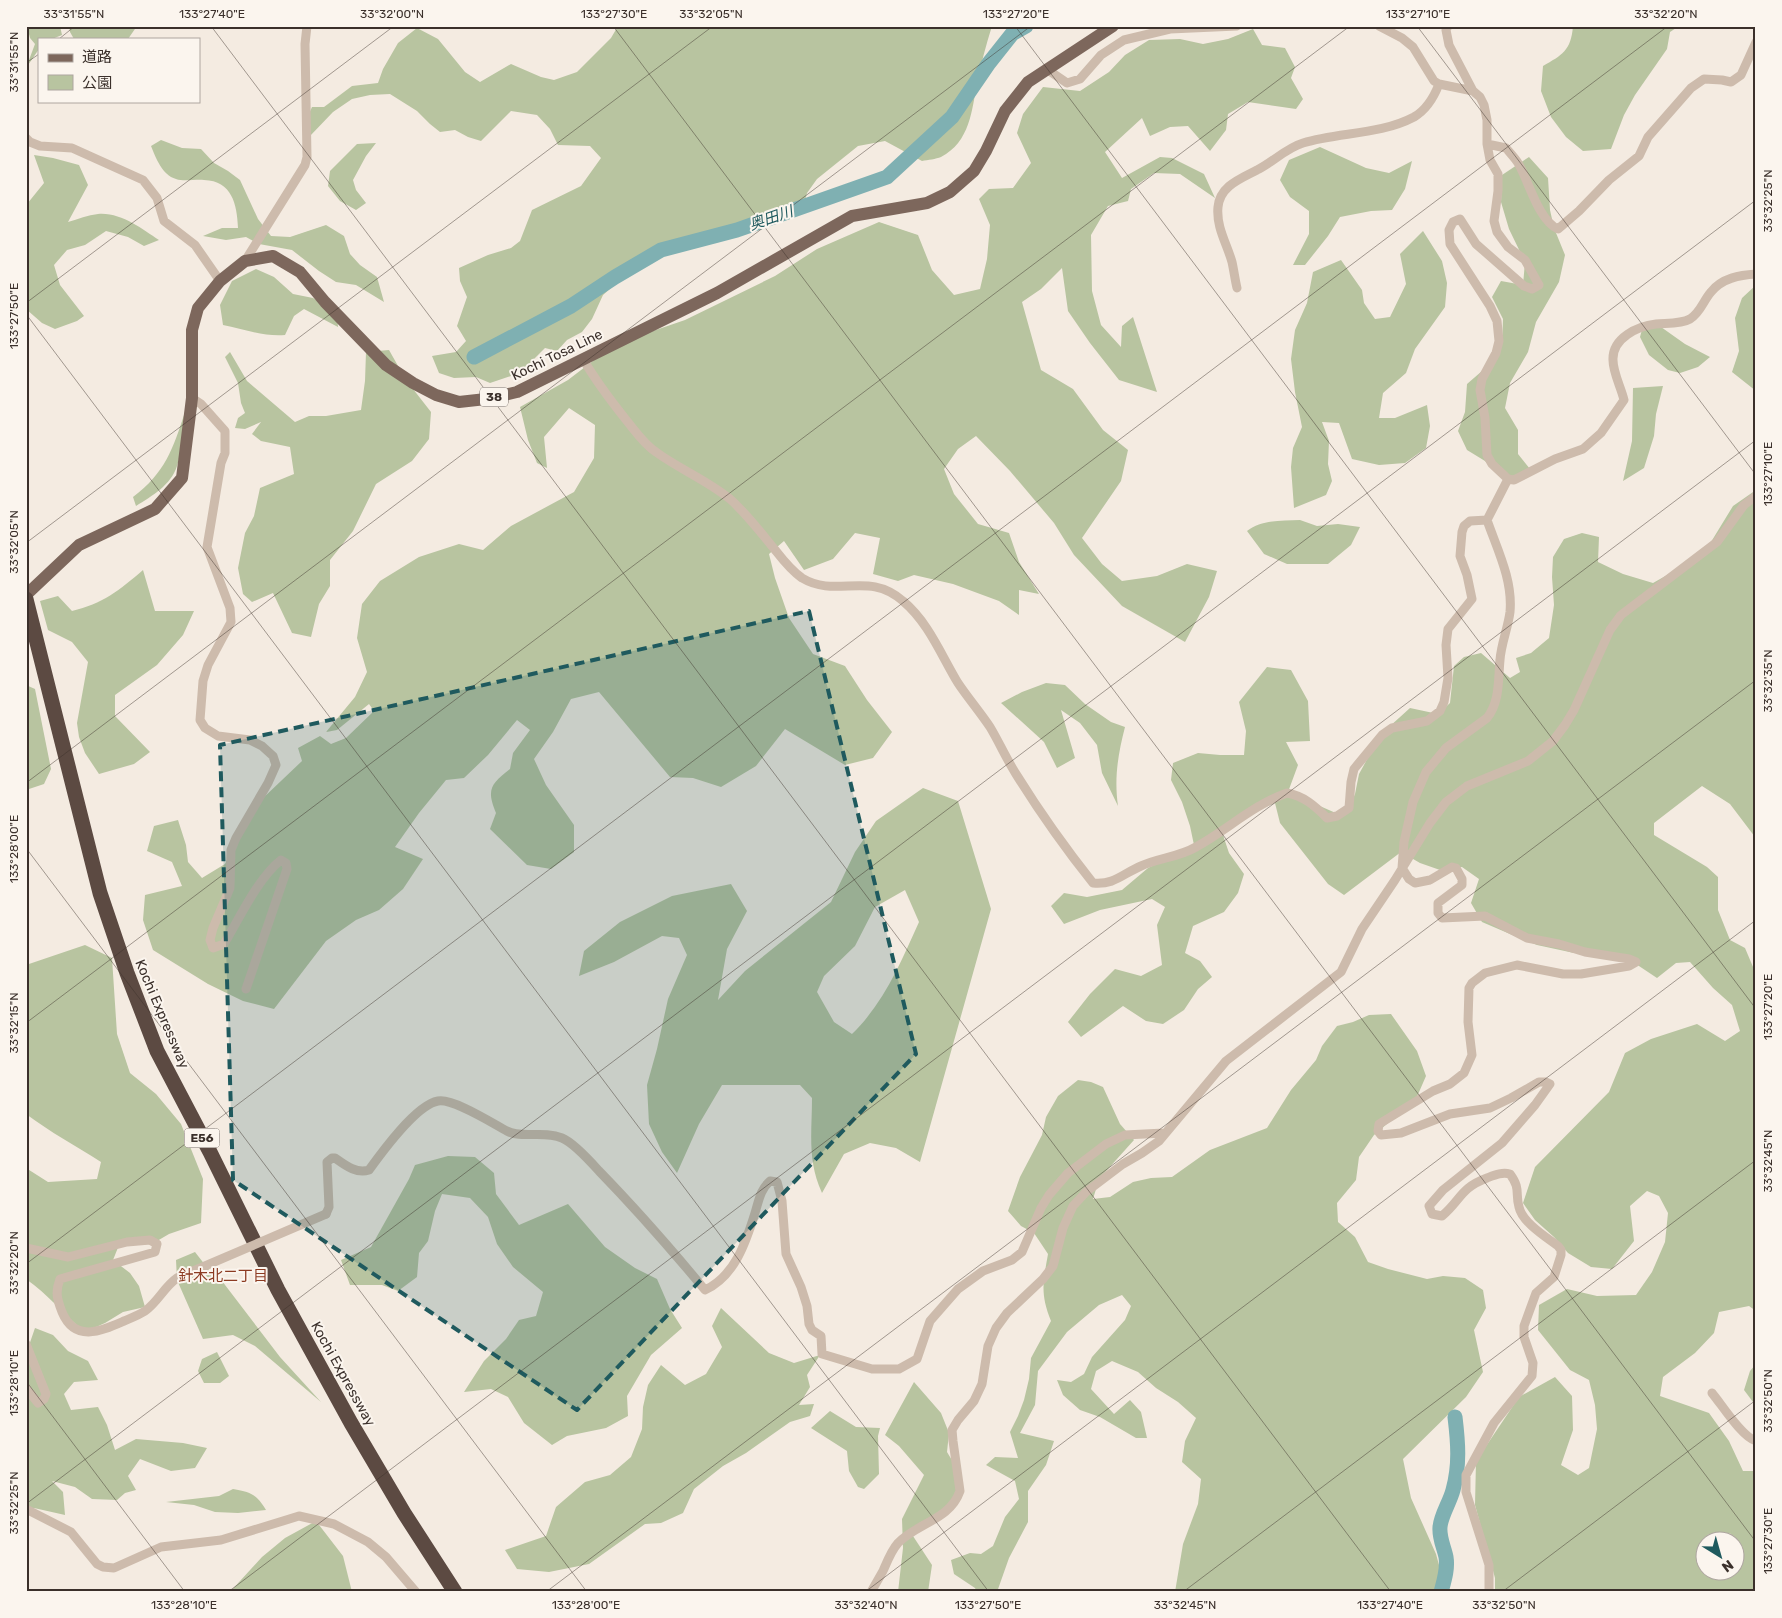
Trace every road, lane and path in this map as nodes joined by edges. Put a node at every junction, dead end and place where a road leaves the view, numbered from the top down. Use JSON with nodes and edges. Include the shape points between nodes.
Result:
{"nodes":[{"id":1,"x":306,"y":26,"type":"edge"},
{"id":2,"x":1112,"y":26,"type":"edge"},
{"id":3,"x":1237,"y":26,"type":"edge"},
{"id":4,"x":1379,"y":26,"type":"edge"},
{"id":5,"x":1448,"y":26,"type":"edge"},
{"id":6,"x":1756,"y":42,"type":"edge"},
{"id":7,"x":1048,"y":70,"type":"junction"},
{"id":8,"x":1439,"y":84,"type":"junction"},
{"id":9,"x":1473,"y":91,"type":"junction"},
{"id":10,"x":26,"y":138,"type":"edge"},
{"id":11,"x":1487,"y":144,"type":"junction"},
{"id":12,"x":245,"y":261,"type":"junction"},
{"id":13,"x":1756,"y":274,"type":"edge"},
{"id":14,"x":220,"y":281,"type":"junction"},
{"id":15,"x":1236,"y":288,"type":"dead end"},
{"id":16,"x":583,"y":359,"type":"junction"},
{"id":17,"x":192,"y":398,"type":"junction"},
{"id":18,"x":1508,"y":479,"type":"junction"},
{"id":19,"x":1756,"y":496,"type":"edge"},
{"id":20,"x":1487,"y":520,"type":"junction"},
{"id":21,"x":26,"y":597,"type":"edge"},
{"id":22,"x":1402,"y":868,"type":"junction"},
{"id":23,"x":246,"y":989,"type":"dead end"},
{"id":24,"x":1164,"y":1133,"type":"junction"},
{"id":25,"x":26,"y":1248,"type":"edge"},
{"id":26,"x":26,"y":1344,"type":"edge"},
{"id":27,"x":26,"y":1388,"type":"edge"},
{"id":28,"x":1712,"y":1393,"type":"dead end"},
{"id":29,"x":1756,"y":1441,"type":"edge"},
{"id":30,"x":26,"y":1509,"type":"edge"},
{"id":31,"x":416,"y":1592,"type":"edge"},
{"id":32,"x":455,"y":1592,"type":"edge"},
{"id":33,"x":871,"y":1592,"type":"edge"},
{"id":34,"x":1489,"y":1592,"type":"edge"}],
"edges":[{"from":1,"to":12,"type":"street","via":[[305,165]]},
{"from":2,"to":7,"type":"main road","name":"Kochi Tosa Line","number":"38"},
{"from":3,"to":7,"type":"street","via":[[1170,29],[1124,40],[1101,55],[1080,78],[1066,83]]},
{"from":4,"to":8,"type":"street","via":[[1413,47]]},
{"from":5,"to":9,"type":"street","via":[[1449,45]]},
{"from":6,"to":11,"type":"street","via":[[1741,75],[1731,82],[1704,79],[1691,88],[1648,137],[1639,156],[1558,229],[1542,214],[1518,163],[1506,148]]},
{"from":7,"to":16,"type":"main road","name":"Kochi Tosa Line","number":"38","via":[[1028,82],[1005,111],[974,171],[950,192],[927,203],[852,216],[717,293]]},
{"from":8,"to":9,"type":"street"},
{"from":8,"to":15,"type":"street","via":[[1426,107],[1414,116],[1389,126],[1301,143],[1233,182],[1223,192],[1218,220],[1232,262]]},
{"from":9,"to":11,"type":"street","via":[[1484,105]]},
{"from":10,"to":14,"type":"street","via":[[40,146],[72,148],[143,180],[158,198],[164,221],[195,245]]},
{"from":11,"to":18,"type":"street","via":[[1490,160],[1498,174],[1494,221],[1497,232],[1508,247],[1525,260],[1539,285],[1532,290],[1524,286],[1488,256],[1460,219],[1454,222],[1449,236],[1450,244],[1497,321],[1499,341],[1480,390],[1487,455]]},
{"from":12,"to":14,"type":"main road","name":"Kochi Tosa Line","number":"38"},
{"from":12,"to":16,"type":"main road","name":"Kochi Tosa Line","number":"38","via":[[273,256],[300,272],[386,365],[436,395],[459,402],[517,392]]},
{"from":13,"to":18,"type":"street","via":[[1726,280],[1711,291],[1699,312],[1689,320],[1653,324],[1625,335],[1617,344],[1613,358],[1624,400],[1602,433],[1583,449],[1514,480]]},
{"from":14,"to":17,"type":"main road","name":"Kochi Tosa Line","number":"38","via":[[198,308],[192,330]]},
{"from":16,"to":20,"type":"street","via":[[599,386],[639,436],[654,451],[729,499],[802,578],[835,587],[876,586],[903,600],[936,641],[1029,795],[1092,883],[1114,881],[1147,863],[1195,848],[1250,811],[1287,792],[1315,806],[1327,818],[1349,808],[1354,769],[1382,735],[1392,728],[1427,721],[1440,711],[1448,678],[1448,629],[1472,599],[1460,556],[1462,532],[1470,521]]},
{"from":17,"to":21,"type":"main road","name":"Kochi Tosa Line","number":"38","via":[[182,478],[177,484],[155,509],[79,545]]},
{"from":17,"to":23,"type":"street","via":[[225,431],[207,547],[230,608],[231,622],[208,665],[203,681],[200,720],[205,728],[218,736],[250,740],[262,746],[273,756],[276,765],[236,838],[232,850],[230,888],[210,940],[213,948],[224,944],[272,867],[281,860],[287,869]]},
{"from":18,"to":20,"type":"street"},
{"from":19,"to":22,"type":"street","via":[[1744,505],[1718,542],[1621,615],[1610,630],[1566,725],[1553,741],[1528,762],[1468,786],[1446,802]]},
{"from":20,"to":22,"type":"street","via":[[1507,576],[1510,596],[1496,699],[1491,713],[1446,748],[1426,772],[1413,802]]},
{"from":21,"to":32,"type":"highway","name":"Kochi Expressway","number":"E56","via":[[100,893],[157,1051],[278,1290],[346,1415]]},
{"from":22,"to":24,"type":"street","via":[[1362,929],[1340,972],[1226,1061]]},
{"from":22,"to":34,"type":"street","via":[[1415,883],[1456,868],[1462,885],[1438,903],[1438,913],[1442,918],[1485,916],[1527,938],[1636,962],[1630,966],[1581,974],[1563,974],[1517,965],[1485,973],[1469,988],[1468,1022],[1472,1055],[1464,1074],[1379,1124],[1381,1135],[1401,1133],[1450,1114],[1490,1108],[1539,1082],[1550,1084],[1502,1143],[1443,1190],[1429,1206],[1432,1214],[1442,1216],[1474,1183],[1496,1174],[1510,1174],[1516,1182],[1521,1214],[1561,1250],[1554,1277],[1536,1293],[1524,1326],[1524,1337],[1533,1364],[1532,1376],[1494,1424],[1466,1475],[1466,1492],[1489,1565]]},
{"from":24,"to":25,"type":"street","bridge":true,"via":[[1126,1135],[1106,1144],[1068,1173],[1041,1208],[1022,1252],[1012,1260],[983,1271],[958,1289],[930,1321],[916,1360],[899,1369],[872,1369],[822,1354],[820,1336],[809,1324],[801,1287],[786,1254],[778,1182],[770,1182],[763,1188],[748,1238],[736,1262],[705,1290],[625,1198],[564,1138],[510,1132],[478,1115],[438,1100],[410,1120],[368,1170],[353,1169],[335,1158],[327,1162],[329,1207],[326,1214],[178,1277],[144,1312],[107,1328],[92,1333],[74,1329],[64,1316],[56,1294],[60,1279],[155,1252],[157,1244],[150,1240],[128,1242],[68,1257]]},
{"from":24,"to":33,"type":"street","via":[[1159,1141],[1123,1164],[1073,1206],[1063,1228],[1053,1266],[996,1328],[988,1346],[982,1384],[952,1430],[960,1491],[957,1499],[952,1507],[898,1543]]},
{"from":26,"to":27,"type":"street","via":[[46,1394],[44,1399],[38,1402]]},
{"from":28,"to":29,"type":"street","via":[[1741,1430]]},
{"from":30,"to":31,"type":"street","via":[[71,1532],[97,1564],[114,1568],[162,1547],[222,1540],[299,1516],[334,1524],[368,1542],[386,1557]]}]}
